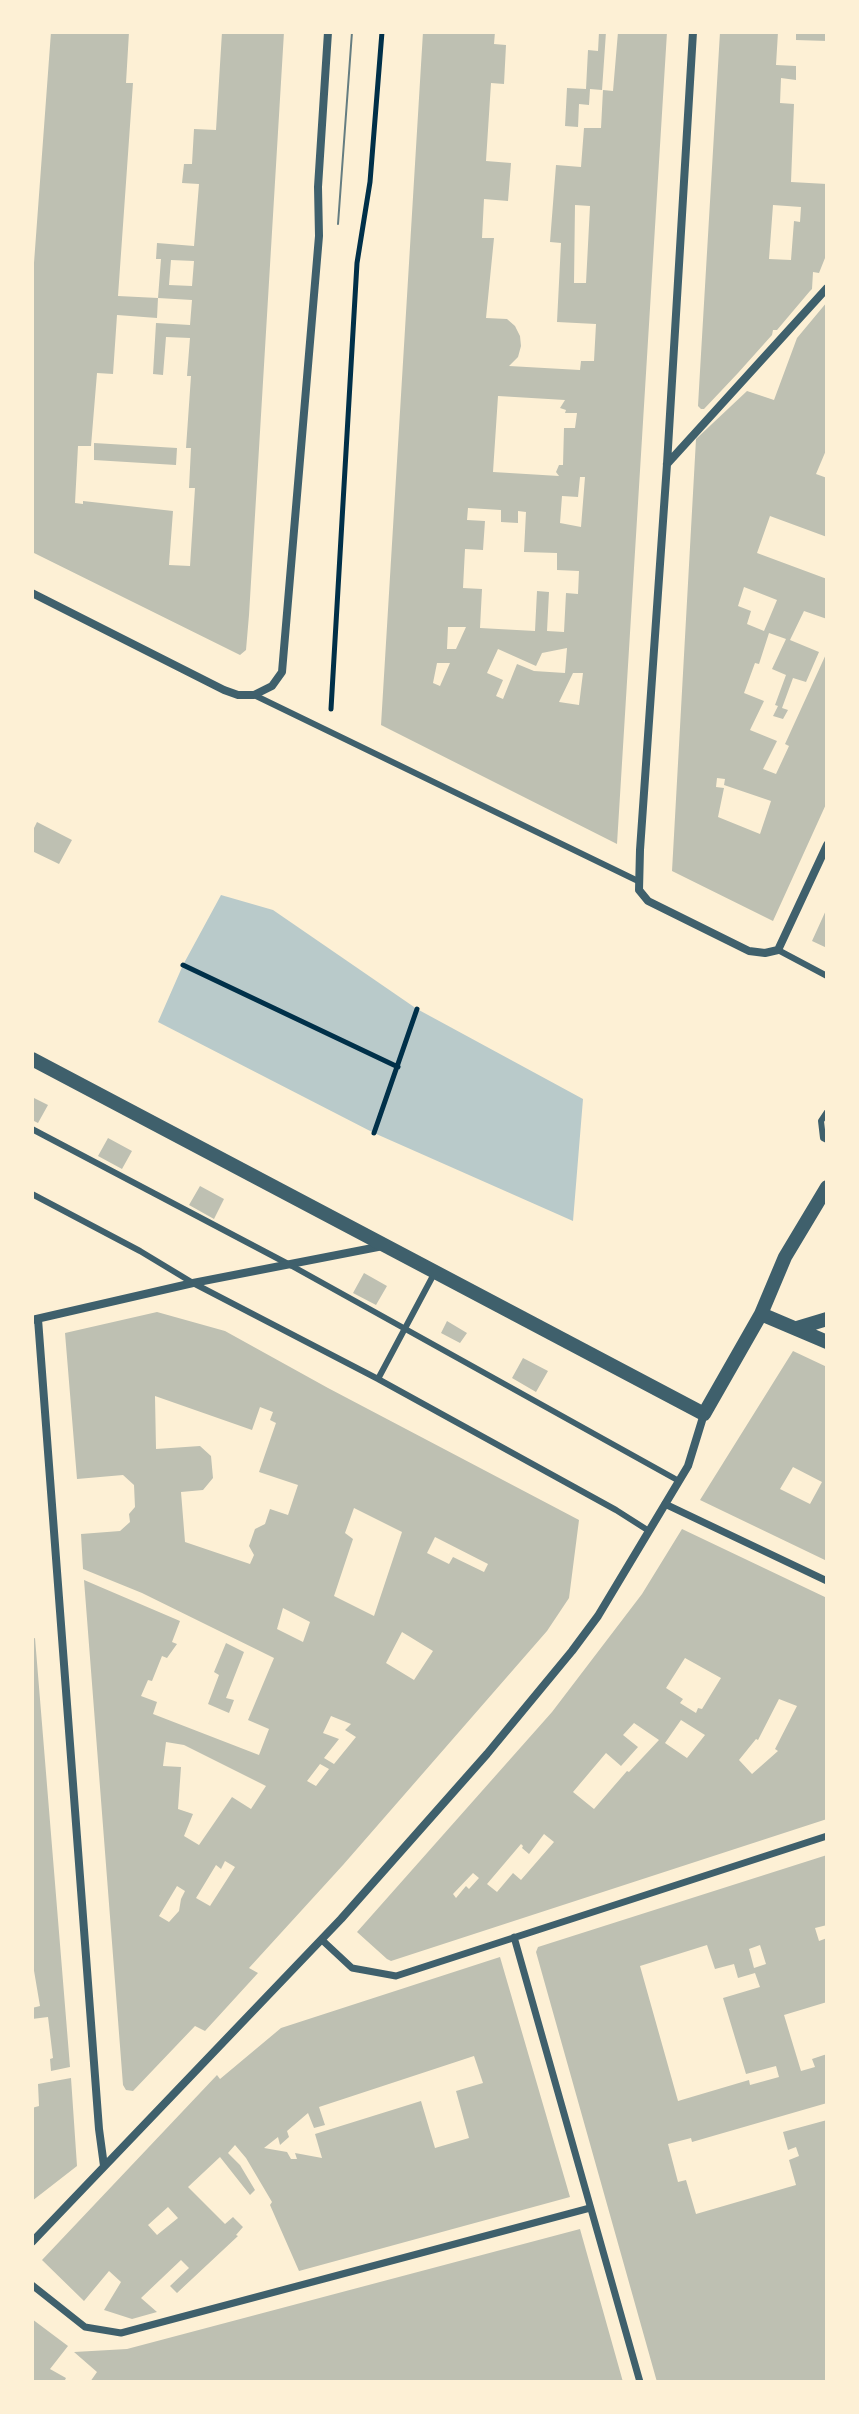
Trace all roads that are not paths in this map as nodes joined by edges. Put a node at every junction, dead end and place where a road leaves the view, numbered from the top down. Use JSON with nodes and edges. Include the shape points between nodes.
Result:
{"nodes":[{"id":1,"x":328,"y":32,"type":"edge"},
{"id":2,"x":693,"y":32,"type":"edge"},
{"id":3,"x":827,"y":288,"type":"edge"},
{"id":4,"x":667,"y":464,"type":"junction"},
{"id":5,"x":32,"y":593,"type":"edge"},
{"id":6,"x":254,"y":695,"type":"junction"},
{"id":7,"x":827,"y":845,"type":"edge"},
{"id":8,"x":638,"y":881,"type":"junction"},
{"id":9,"x":778,"y":950,"type":"junction"},
{"id":10,"x":827,"y":976,"type":"edge"},
{"id":11,"x":32,"y":1059,"type":"edge"},
{"id":12,"x":827,"y":1112,"type":"edge"},
{"id":13,"x":32,"y":1129,"type":"edge"},
{"id":14,"x":827,"y":1140,"type":"edge"},
{"id":15,"x":827,"y":1187,"type":"edge"},
{"id":16,"x":32,"y":1194,"type":"edge"},
{"id":17,"x":385,"y":1246,"type":"junction"},
{"id":18,"x":292,"y":1266,"type":"junction"},
{"id":19,"x":435,"y":1272,"type":"junction"},
{"id":20,"x":193,"y":1283,"type":"junction"},
{"id":21,"x":761,"y":1314,"type":"junction"},
{"id":22,"x":35,"y":1319,"type":"edge"},
{"id":23,"x":827,"y":1319,"type":"edge"},
{"id":24,"x":797,"y":1328,"type":"junction"},
{"id":25,"x":405,"y":1329,"type":"junction"},
{"id":26,"x":827,"y":1342,"type":"edge"},
{"id":27,"x":378,"y":1379,"type":"junction"},
{"id":28,"x":704,"y":1414,"type":"junction"},
{"id":29,"x":679,"y":1481,"type":"junction"},
{"id":30,"x":665,"y":1504,"type":"junction"},
{"id":31,"x":651,"y":1528,"type":"junction"},
{"id":32,"x":827,"y":1581,"type":"edge"},
{"id":33,"x":827,"y":1836,"type":"edge"},
{"id":34,"x":514,"y":1937,"type":"junction"},
{"id":35,"x":322,"y":1940,"type":"junction"},
{"id":36,"x":104,"y":2166,"type":"junction"},
{"id":37,"x":590,"y":2208,"type":"junction"},
{"id":38,"x":32,"y":2242,"type":"edge"},
{"id":39,"x":32,"y":2285,"type":"edge"},
{"id":40,"x":640,"y":2382,"type":"edge"}],
"edges":[{"from":1,"to":6,"type":"street","via":[[319,236],[282,672],[272,686]]},
{"from":2,"to":4,"type":"street"},
{"from":3,"to":4,"type":"street"},
{"from":4,"to":8,"type":"street"},
{"from":5,"to":6,"type":"street","via":[[224,690]]},
{"from":6,"to":8,"type":"lane"},
{"from":7,"to":9,"type":"street"},
{"from":8,"to":9,"type":"street","via":[[648,901],[736,945],[765,953]]},
{"from":9,"to":10,"type":"lane"},
{"from":11,"to":17,"type":"street"},
{"from":12,"to":14,"type":"lane","via":[[821,1121]]},
{"from":13,"to":18,"type":"lane"},
{"from":15,"to":21,"type":"street","via":[[785,1257]]},
{"from":16,"to":20,"type":"lane"},
{"from":17,"to":18,"type":"street"},
{"from":17,"to":19,"type":"street"},
{"from":18,"to":20,"type":"street"},
{"from":18,"to":25,"type":"lane"},
{"from":19,"to":25,"type":"lane"},
{"from":19,"to":28,"type":"street"},
{"from":20,"to":22,"type":"street"},
{"from":20,"to":27,"type":"lane"},
{"from":21,"to":24,"type":"street"},
{"from":21,"to":28,"type":"street"},
{"from":22,"to":36,"type":"street"},
{"from":23,"to":24,"type":"street"},
{"from":24,"to":26,"type":"street"},
{"from":25,"to":27,"type":"lane"},
{"from":25,"to":29,"type":"lane"},
{"from":27,"to":31,"type":"lane"},
{"from":28,"to":29,"type":"street","via":[[693,1458]]},
{"from":29,"to":30,"type":"street"},
{"from":30,"to":31,"type":"street"},
{"from":30,"to":32,"type":"street"},
{"from":31,"to":35,"type":"street","via":[[572,1651]]},
{"from":33,"to":34,"type":"street"},
{"from":34,"to":35,"type":"street","via":[[396,1976],[352,1968]]},
{"from":34,"to":37,"type":"street"},
{"from":35,"to":36,"type":"street"},
{"from":36,"to":38,"type":"street"},
{"from":37,"to":39,"type":"street","via":[[121,2333],[85,2327]]},
{"from":37,"to":40,"type":"street"}]}
